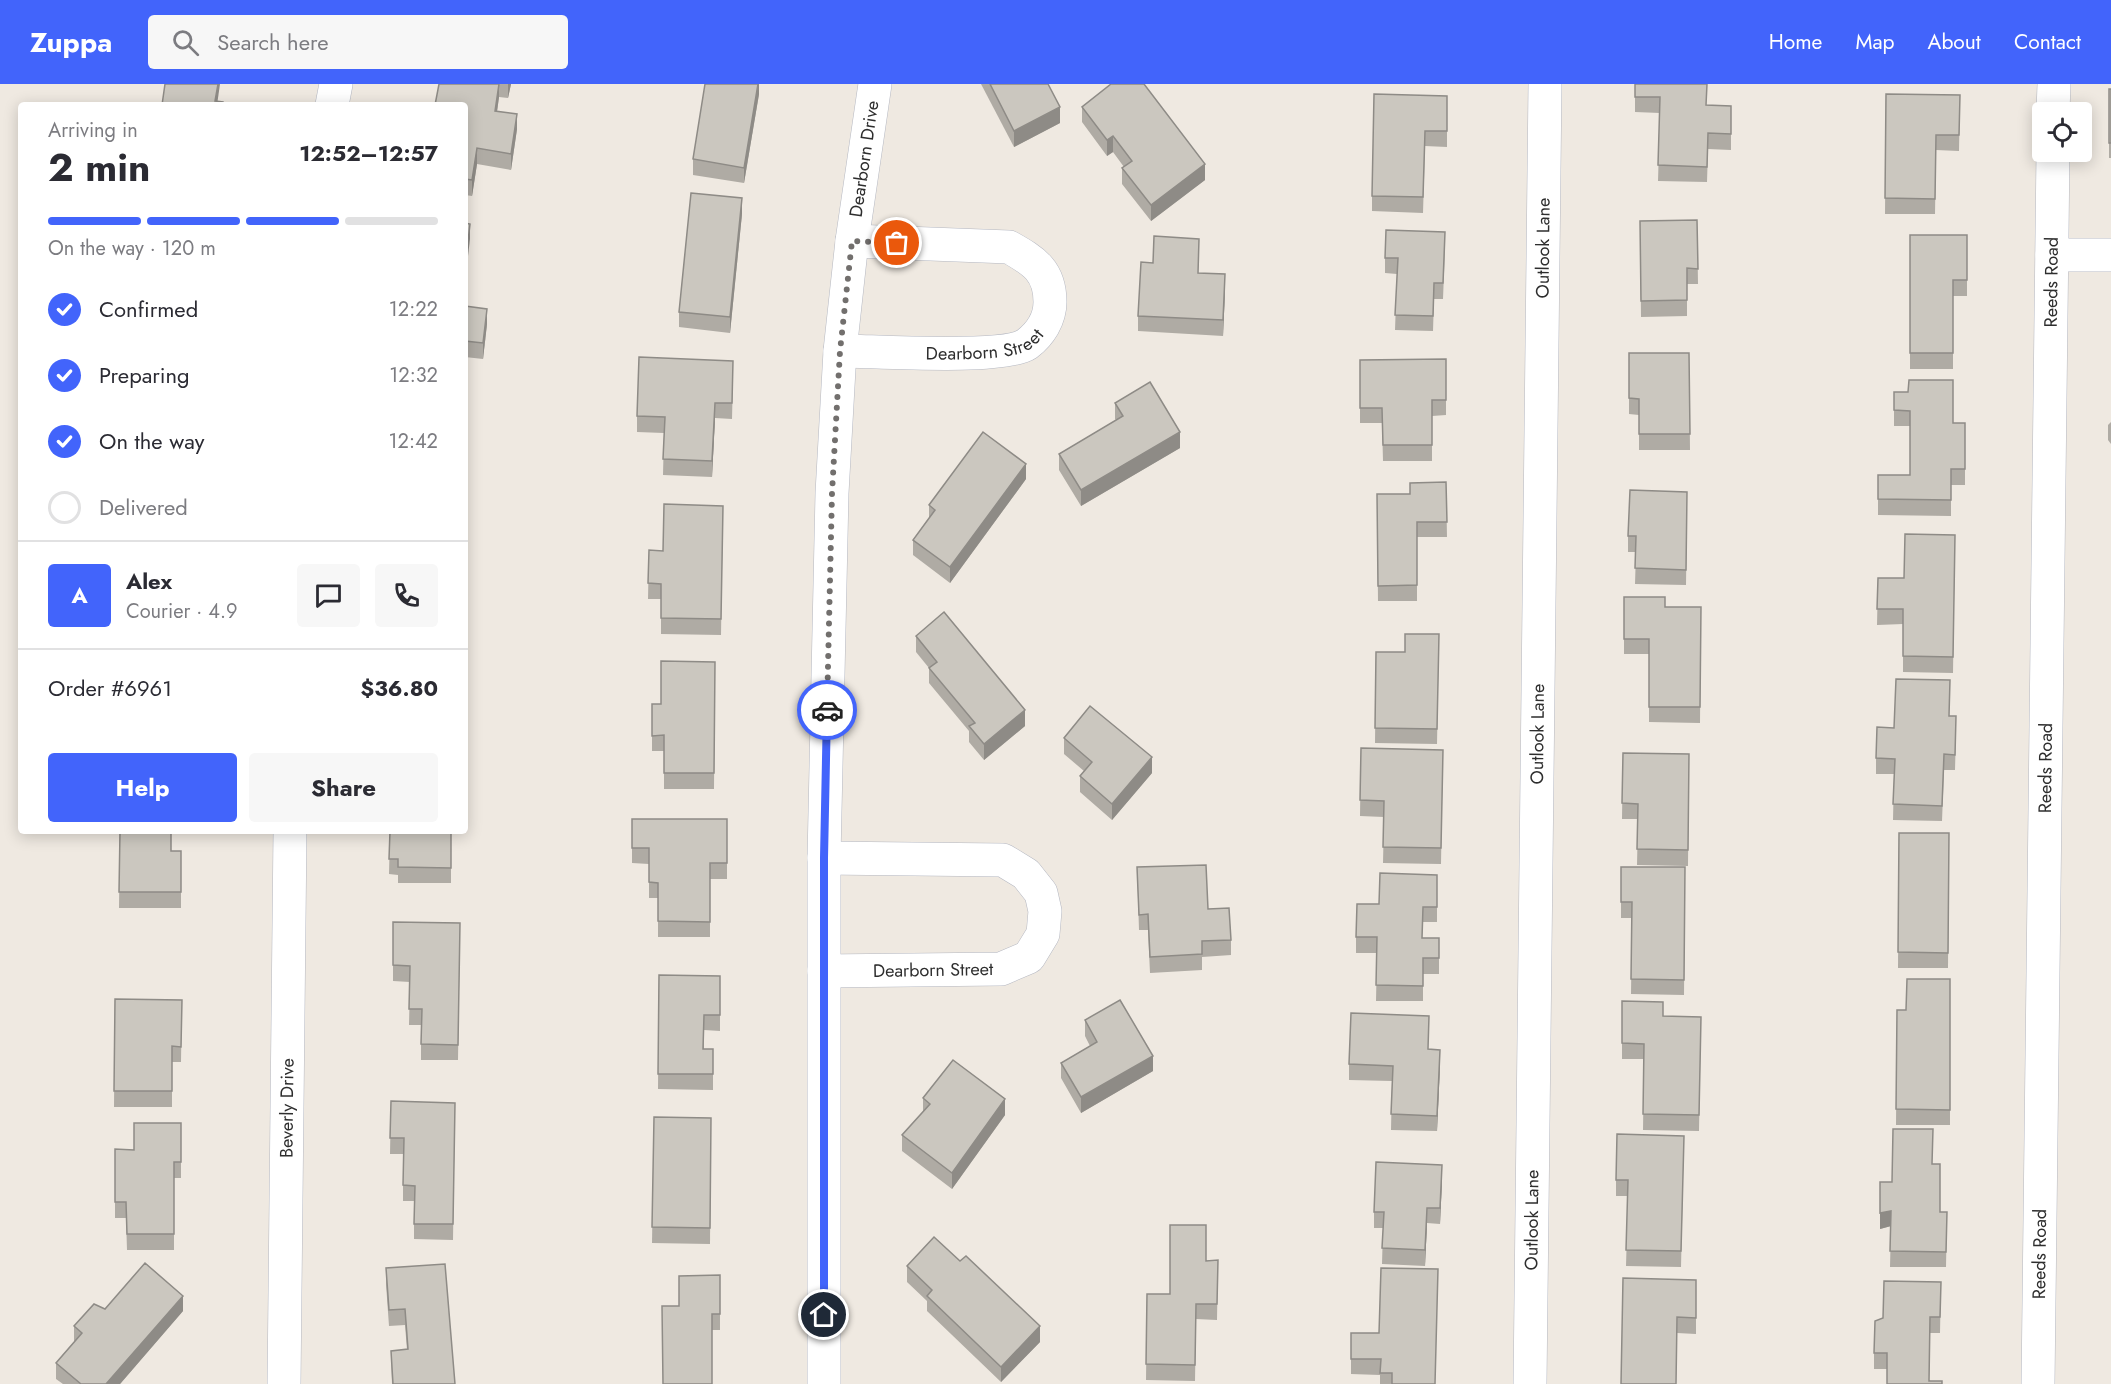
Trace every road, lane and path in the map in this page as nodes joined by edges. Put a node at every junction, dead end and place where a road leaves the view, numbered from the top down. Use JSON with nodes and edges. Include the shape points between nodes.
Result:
{"nodes":[{"id":1,"x":336,"y":84,"type":"edge"},
{"id":2,"x":875,"y":84,"type":"edge"},
{"id":3,"x":1545,"y":84,"type":"edge"},
{"id":4,"x":2054,"y":84,"type":"edge"},
{"id":5,"x":333,"y":102,"type":"edge"},
{"id":6,"x":2053,"y":102,"type":"edge"},
{"id":7,"x":2053,"y":162,"type":"edge"},
{"id":8,"x":852,"y":241,"type":"junction"},
{"id":9,"x":2052,"y":255,"type":"junction"},
{"id":10,"x":2111,"y":255,"type":"edge"},
{"id":11,"x":840,"y":351,"type":"junction"},
{"id":12,"x":290,"y":834,"type":"edge"},
{"id":13,"x":824,"y":858,"type":"junction"},
{"id":14,"x":824,"y":971,"type":"junction"},
{"id":15,"x":284,"y":1384,"type":"edge"},
{"id":16,"x":824,"y":1384,"type":"edge"},
{"id":17,"x":1530,"y":1384,"type":"edge"},
{"id":18,"x":2038,"y":1384,"type":"edge"}],
"edges":[{"from":1,"to":5,"type":"street"},
{"from":2,"to":8,"type":"street","name":"Dearborn Drive"},
{"from":3,"to":17,"type":"street","name":"Outlook Lane"},
{"from":4,"to":6,"type":"street"},
{"from":7,"to":9,"type":"street","name":"Reeds Road"},
{"from":8,"to":11,"type":"street","name":"Dearborn Drive"},
{"from":8,"to":11,"type":"street","name":"Dearborn Street","via":[[1009,246],[1047,278],[1050,303],[1046,324],[1026,345],[1001,352]]},
{"from":9,"to":10,"type":"street"},
{"from":9,"to":18,"type":"street","name":"Reeds Road"},
{"from":11,"to":13,"type":"street","name":"Dearborn Drive","via":[[832,493]]},
{"from":12,"to":15,"type":"street","name":"Beverly Drive"},
{"from":13,"to":14,"type":"street","name":"Dearborn Drive"},
{"from":13,"to":14,"type":"street","name":"Dearborn Street","via":[[1003,860],[1034,883],[1046,911],[1043,934],[1029,957],[1001,969]]},
{"from":14,"to":16,"type":"street","name":"Dearborn Drive"}]}
